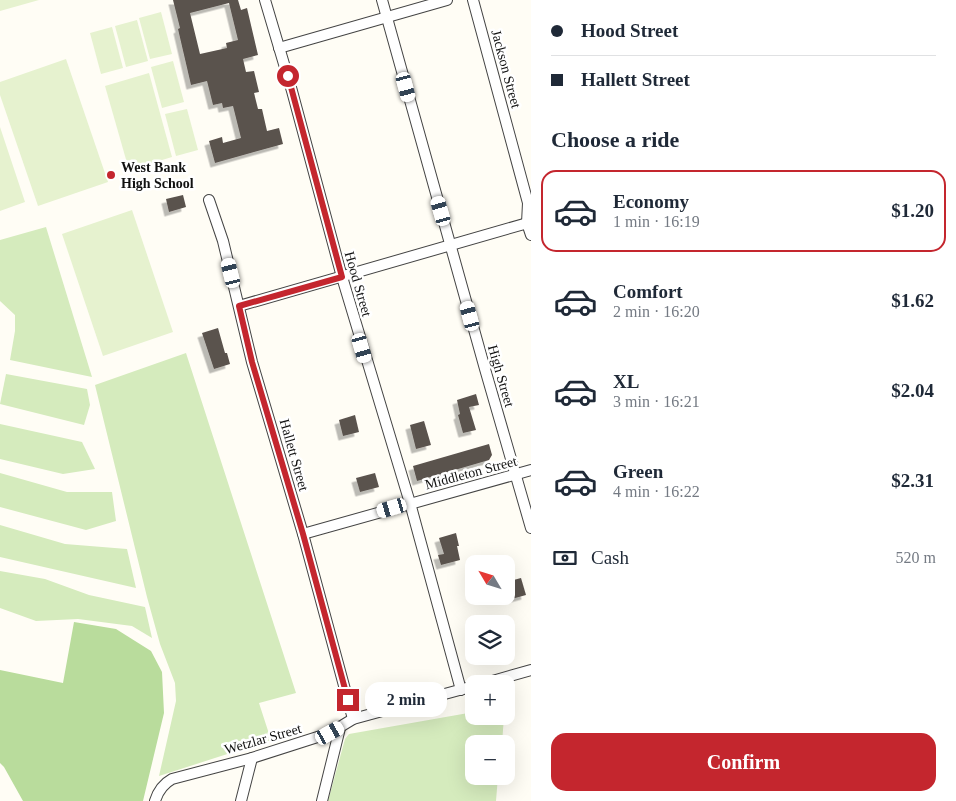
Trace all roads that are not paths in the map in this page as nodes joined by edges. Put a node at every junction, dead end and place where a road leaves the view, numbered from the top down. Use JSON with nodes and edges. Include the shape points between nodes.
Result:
{"nodes":[{"id":1,"x":265,"y":0,"type":"edge"},
{"id":2,"x":382,"y":0,"type":"edge"},
{"id":3,"x":447,"y":0,"type":"edge"},
{"id":4,"x":473,"y":0,"type":"edge"},
{"id":5,"x":386,"y":16,"type":"junction"},
{"id":6,"x":279,"y":48,"type":"junction"},
{"id":7,"x":209,"y":200,"type":"dead end"},
{"id":8,"x":530,"y":205,"type":"edge"},
{"id":9,"x":529,"y":222,"type":"edge"},
{"id":10,"x":531,"y":235,"type":"edge"},
{"id":11,"x":451,"y":246,"type":"junction"},
{"id":12,"x":342,"y":277,"type":"junction"},
{"id":13,"x":239,"y":306,"type":"junction"},
{"id":14,"x":531,"y":470,"type":"edge"},
{"id":15,"x":516,"y":475,"type":"junction"},
{"id":16,"x":410,"y":503,"type":"junction"},
{"id":17,"x":531,"y":528,"type":"edge"},
{"id":18,"x":303,"y":534,"type":"junction"},
{"id":19,"x":531,"y":670,"type":"edge"},
{"id":20,"x":514,"y":675,"type":"edge"},
{"id":21,"x":465,"y":689,"type":"edge"},
{"id":22,"x":461,"y":690,"type":"junction"},
{"id":23,"x":353,"y":719,"type":"junction"},
{"id":24,"x":340,"y":728,"type":"junction"},
{"id":25,"x":252,"y":758,"type":"junction"},
{"id":26,"x":155,"y":801,"type":"edge"},
{"id":27,"x":241,"y":801,"type":"edge"},
{"id":28,"x":322,"y":801,"type":"edge"}],
"edges":[{"from":1,"to":6,"type":"street","name":"Hood Street"},
{"from":2,"to":5,"type":"street","name":"High Street"},
{"from":3,"to":5,"type":"street"},
{"from":4,"to":8,"type":"street","name":"Jackson Street"},
{"from":5,"to":6,"type":"street"},
{"from":5,"to":11,"type":"street","name":"High Street"},
{"from":6,"to":12,"type":"street","name":"Hood Street"},
{"from":7,"to":13,"type":"street","name":"Hallett Street"},
{"from":8,"to":9,"type":"street","name":"Jackson Street"},
{"from":9,"to":10,"type":"street","name":"Jackson Street"},
{"from":9,"to":11,"type":"street"},
{"from":11,"to":12,"type":"street"},
{"from":11,"to":15,"type":"street","name":"High Street"},
{"from":12,"to":13,"type":"street"},
{"from":12,"to":16,"type":"street","name":"Hood Street"},
{"from":13,"to":18,"type":"street","name":"Hallett Street","via":[[252,362]]},
{"from":14,"to":15,"type":"street","name":"Middleton Street"},
{"from":15,"to":16,"type":"street","name":"Middleton Street"},
{"from":15,"to":17,"type":"street","name":"High Street"},
{"from":16,"to":18,"type":"street","name":"Middleton Street"},
{"from":16,"to":22,"type":"street","name":"Hood Street"},
{"from":18,"to":23,"type":"street","name":"Hallett Street"},
{"from":19,"to":20,"type":"street"},
{"from":21,"to":22,"type":"street","name":"Wetzlar Street"},
{"from":22,"to":23,"type":"street","name":"Wetzlar Street"},
{"from":23,"to":24,"type":"street","name":"Wetzlar Street"},
{"from":24,"to":25,"type":"street","name":"Wetzlar Street"},
{"from":24,"to":28,"type":"street"},
{"from":25,"to":26,"type":"street","name":"Wetzlar Street","via":[[172,779],[163,785]]},
{"from":25,"to":27,"type":"street"}]}
